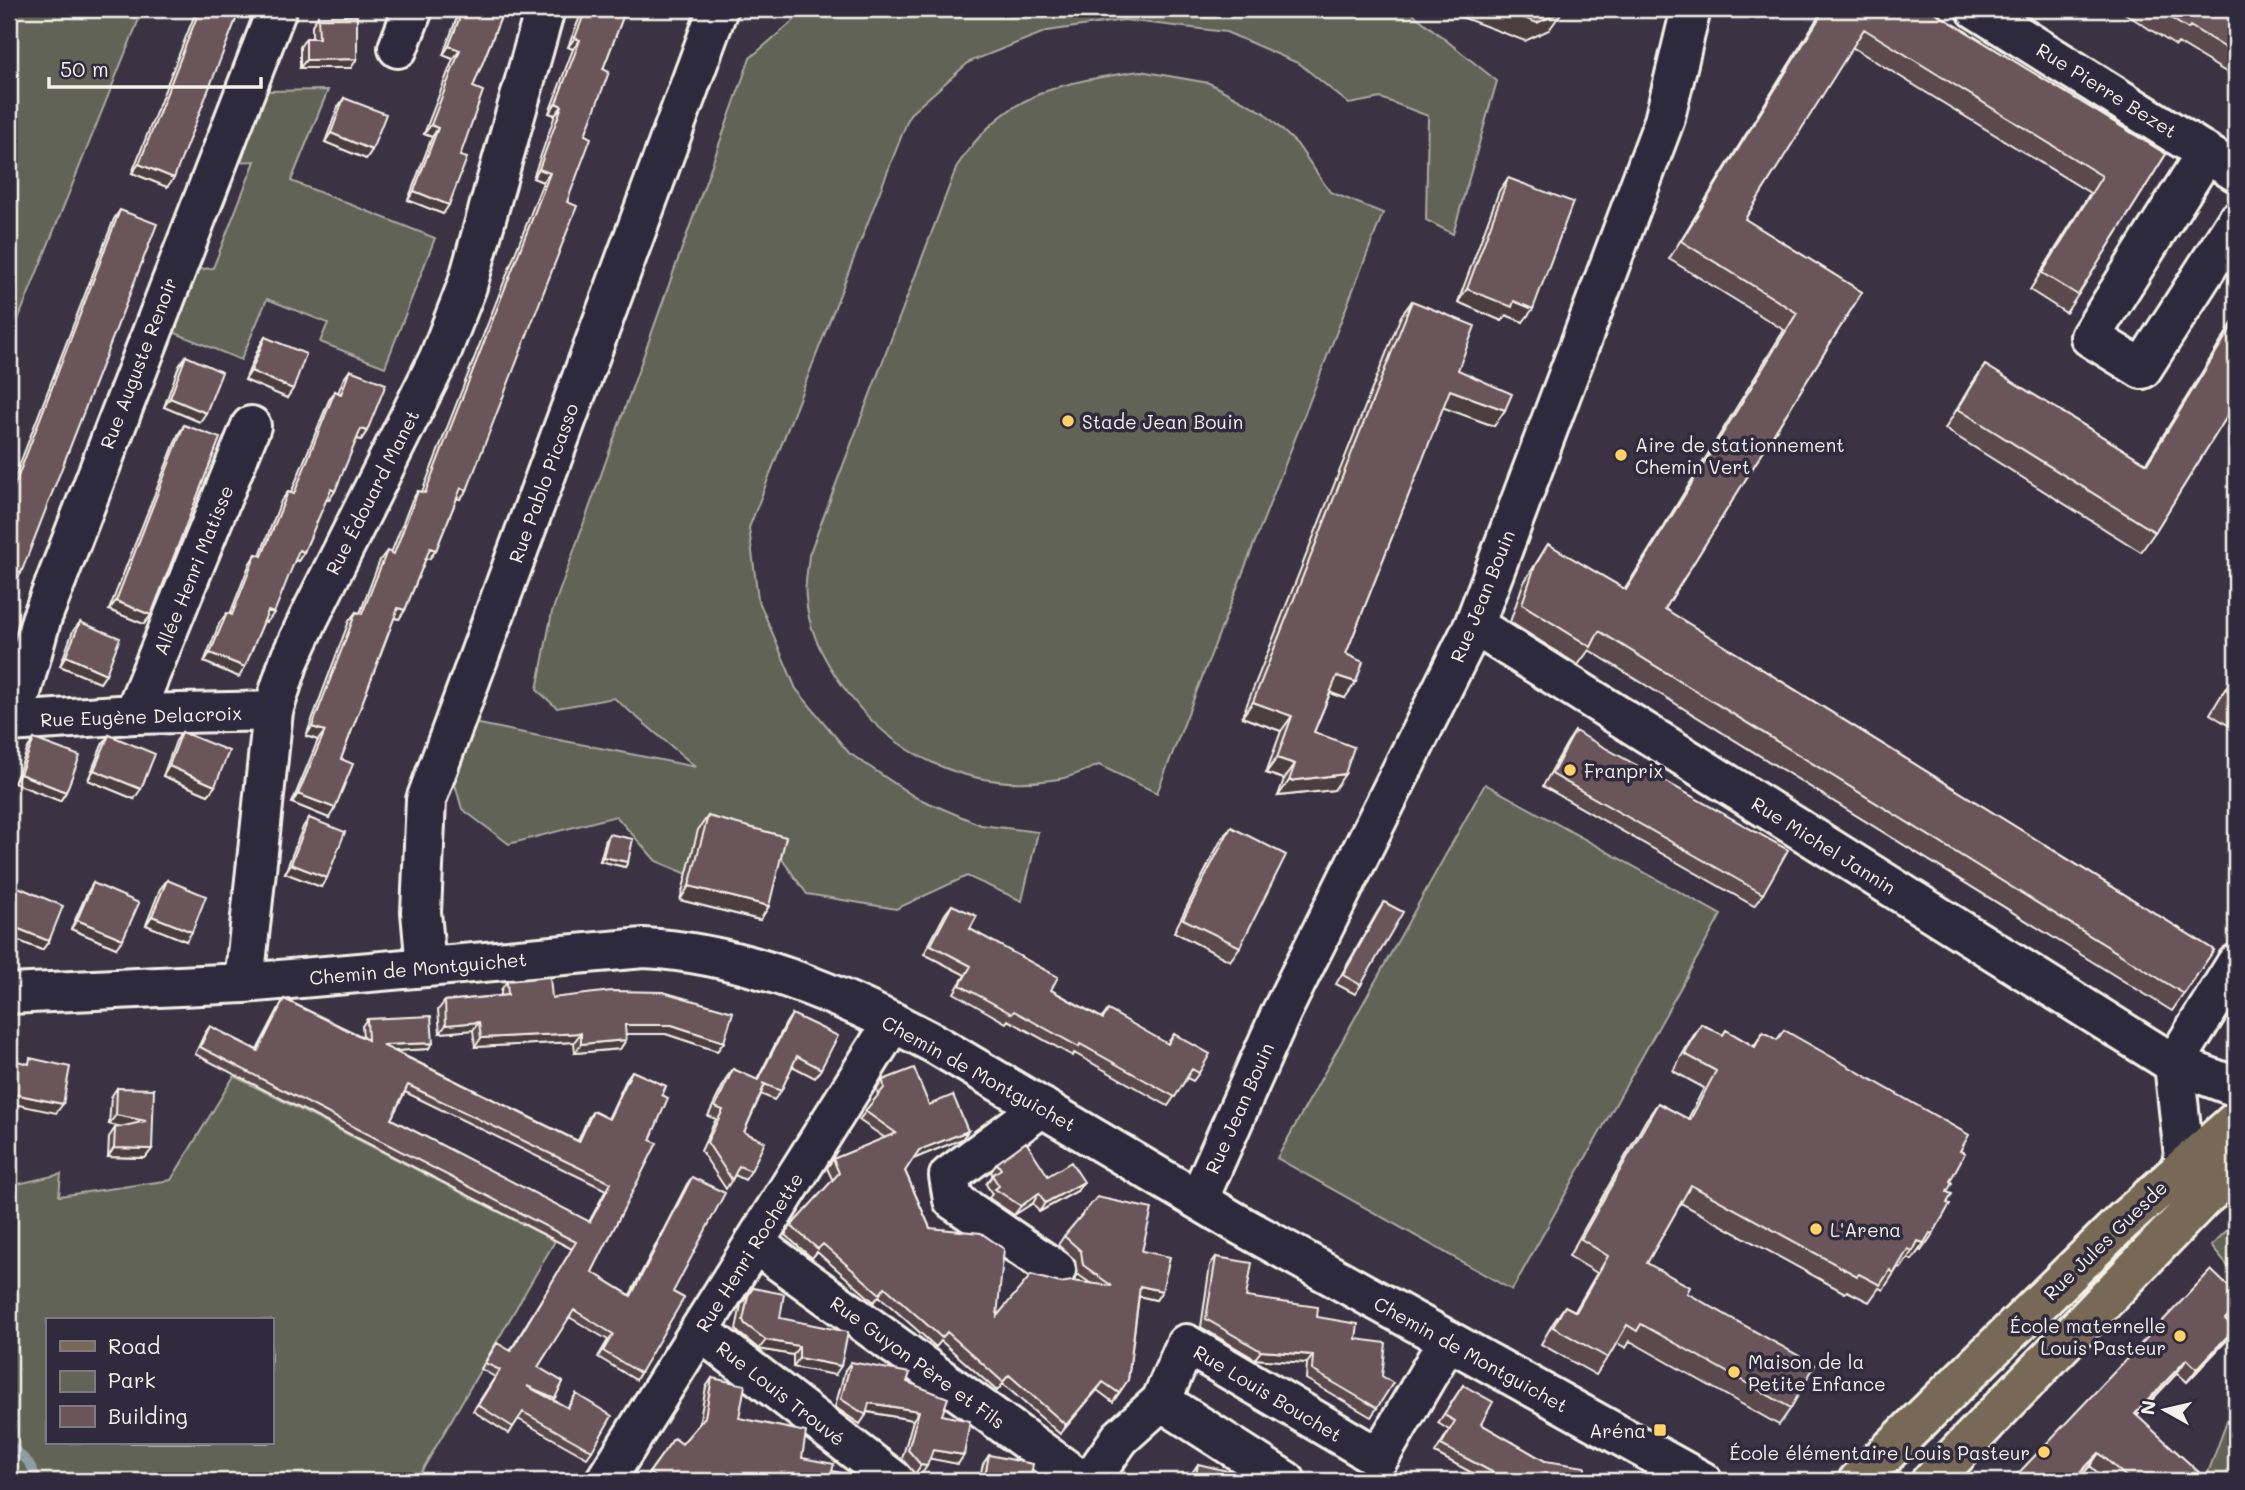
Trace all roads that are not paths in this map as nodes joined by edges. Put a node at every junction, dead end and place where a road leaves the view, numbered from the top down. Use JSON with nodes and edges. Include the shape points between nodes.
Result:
{"nodes":[{"id":1,"x":277,"y":9,"type":"edge"},
{"id":2,"x":413,"y":9,"type":"edge"},
{"id":3,"x":545,"y":9,"type":"edge"},
{"id":4,"x":718,"y":9,"type":"edge"},
{"id":5,"x":1691,"y":9,"type":"edge"},
{"id":6,"x":1976,"y":9,"type":"edge"},
{"id":7,"x":398,"y":48,"type":"dead end"},
{"id":8,"x":2221,"y":162,"type":"edge"},
{"id":9,"x":2236,"y":222,"type":"edge"},
{"id":10,"x":251,"y":426,"type":"dead end"},
{"id":11,"x":1475,"y":625,"type":"junction"},
{"id":12,"x":273,"y":711,"type":"junction"},
{"id":13,"x":134,"y":714,"type":"junction"},
{"id":14,"x":11,"y":722,"type":"edge"},
{"id":15,"x":2236,"y":964,"type":"edge"},
{"id":16,"x":426,"y":967,"type":"junction"},
{"id":17,"x":244,"y":983,"type":"junction"},
{"id":18,"x":9,"y":994,"type":"edge"},
{"id":19,"x":893,"y":1022,"type":"junction"},
{"id":20,"x":2174,"y":1064,"type":"junction"},
{"id":21,"x":2236,"y":1087,"type":"edge"},
{"id":22,"x":1042,"y":1107,"type":"junction"},
{"id":23,"x":2236,"y":1121,"type":"edge"},
{"id":24,"x":2185,"y":1165,"type":"junction"},
{"id":25,"x":2236,"y":1170,"type":"edge"},
{"id":26,"x":1199,"y":1198,"type":"junction"},
{"id":27,"x":754,"y":1243,"type":"junction"},
{"id":28,"x":1056,"y":1270,"type":"dead end"},
{"id":29,"x":700,"y":1331,"type":"junction"},
{"id":30,"x":1448,"y":1340,"type":"junction"},
{"id":31,"x":1161,"y":1401,"type":"junction"},
{"id":32,"x":606,"y":1481,"type":"edge"},
{"id":33,"x":895,"y":1481,"type":"edge"},
{"id":34,"x":1082,"y":1481,"type":"edge"},
{"id":35,"x":1090,"y":1481,"type":"edge"},
{"id":36,"x":1286,"y":1481,"type":"edge"},
{"id":37,"x":1702,"y":1481,"type":"edge"},
{"id":38,"x":1858,"y":1481,"type":"edge"},
{"id":39,"x":1931,"y":1481,"type":"edge"}],
"edges":[{"from":1,"to":14,"type":"street","name":"Rue Auguste Renoir","via":[[41,620]]},
{"from":2,"to":7,"type":"street"},
{"from":3,"to":12,"type":"street","name":"Rue Édouard Manet","via":[[467,286],[439,358],[289,661]]},
{"from":4,"to":16,"type":"street","name":"Rue Pablo Picasso","via":[[426,800],[421,912]]},
{"from":5,"to":11,"type":"street","name":"Rue Jean Bouin","via":[[1664,121]]},
{"from":6,"to":8,"type":"street","name":"Rue Pierre Bezet"},
{"from":8,"to":9,"type":"street","via":[[2090,337],[2142,369]]},
{"from":10,"to":13,"type":"street","name":"Allée Henri Matisse"},
{"from":11,"to":20,"type":"street","name":"Rue Michel Jannin"},
{"from":11,"to":26,"type":"street","name":"Rue Jean Bouin","via":[[1299,975]]},
{"from":12,"to":13,"type":"street","name":"Rue Eugène Delacroix"},
{"from":12,"to":17,"type":"street","name":"Rue Édouard Manet"},
{"from":13,"to":14,"type":"street","name":"Rue Eugène Delacroix"},
{"from":15,"to":20,"type":"street"},
{"from":16,"to":17,"type":"street","name":"Chemin de Montguichet"},
{"from":16,"to":19,"type":"street","name":"Chemin de Montguichet","via":[[644,948],[677,950],[806,985]]},
{"from":17,"to":18,"type":"street","name":"Chemin de Montguichet"},
{"from":19,"to":22,"type":"street","name":"Chemin de Montguichet"},
{"from":19,"to":27,"type":"street","name":"Rue Henri Rochette"},
{"from":20,"to":21,"type":"street","name":"Rue Michel Jannin"},
{"from":20,"to":24,"type":"street"},
{"from":22,"to":26,"type":"street","name":"Chemin de Montguichet"},
{"from":22,"to":28,"type":"street","via":[[949,1176],[953,1200]]},
{"from":23,"to":24,"type":"main road","name":"Rue Jules Guesde"},
{"from":24,"to":38,"type":"main road","name":"Rue Jules Guesde"},
{"from":25,"to":39,"type":"main road","name":"Rue Jules Guesde","via":[[2202,1199]]},
{"from":26,"to":30,"type":"street","name":"Chemin de Montguichet","via":[[1241,1226]]},
{"from":27,"to":29,"type":"street","name":"Rue Henri Rochette"},
{"from":27,"to":34,"type":"street","name":"Rue Guyon Père et Fils"},
{"from":29,"to":32,"type":"street","name":"Rue Henri Rochette"},
{"from":29,"to":33,"type":"street","name":"Rue Louis Trouvé"},
{"from":30,"to":31,"type":"street","name":"Rue Louis Bouchet","via":[[1379,1458],[1186,1344]]},
{"from":30,"to":37,"type":"street","name":"Chemin de Montguichet"},
{"from":31,"to":35,"type":"street","name":"Rue Louis Bouchet","via":[[1120,1438]]},
{"from":31,"to":36,"type":"street"}]}
